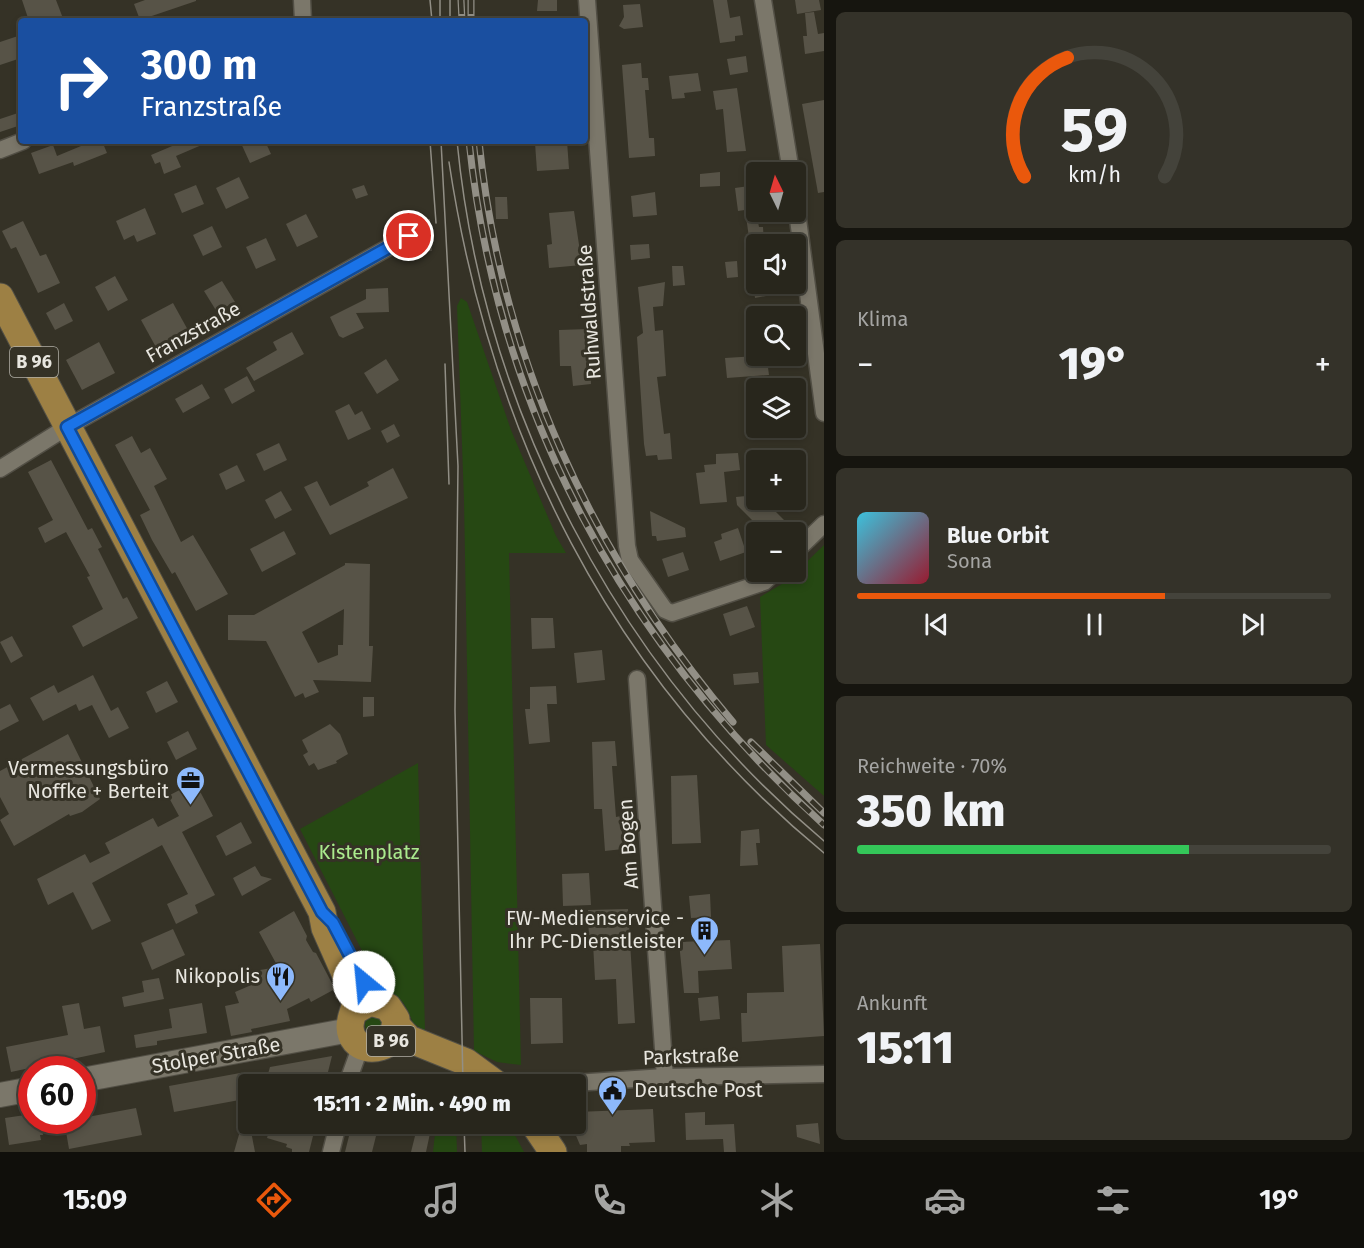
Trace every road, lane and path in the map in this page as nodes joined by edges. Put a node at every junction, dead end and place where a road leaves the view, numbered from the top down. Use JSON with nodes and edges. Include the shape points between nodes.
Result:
{"nodes":[{"id":1,"x":302,"y":0,"type":"edge"},
{"id":2,"x":587,"y":0,"type":"edge"},
{"id":3,"x":763,"y":0,"type":"edge"},
{"id":4,"x":303,"y":18,"type":"edge"},
{"id":5,"x":18,"y":143,"type":"edge"},
{"id":6,"x":0,"y":150,"type":"edge"},
{"id":7,"x":789,"y":162,"type":"edge"},
{"id":8,"x":798,"y":222,"type":"edge"},
{"id":9,"x":409,"y":236,"type":"dead end"},
{"id":10,"x":0,"y":297,"type":"edge"},
{"id":11,"x":824,"y":413,"type":"edge"},
{"id":12,"x":67,"y":427,"type":"junction"},
{"id":13,"x":0,"y":469,"type":"edge"},
{"id":14,"x":824,"y":524,"type":"edge"},
{"id":15,"x":806,"y":541,"type":"edge"},
{"id":16,"x":764,"y":582,"type":"edge"},
{"id":17,"x":637,"y":680,"type":"dead end"},
{"id":18,"x":371,"y":1027,"type":"junction"},
{"id":19,"x":351,"y":1074,"type":"edge"},
{"id":20,"x":464,"y":1074,"type":"edge"},
{"id":21,"x":824,"y":1074,"type":"edge"},
{"id":22,"x":96,"y":1077,"type":"edge"},
{"id":23,"x":665,"y":1077,"type":"junction"},
{"id":24,"x":586,"y":1082,"type":"edge"},
{"id":25,"x":18,"y":1092,"type":"edge"},
{"id":26,"x":0,"y":1095,"type":"edge"},
{"id":27,"x":336,"y":1134,"type":"edge"},
{"id":28,"x":531,"y":1134,"type":"edge"},
{"id":29,"x":541,"y":1134,"type":"edge"},
{"id":30,"x":331,"y":1152,"type":"edge"},
{"id":31,"x":537,"y":1152,"type":"edge"},
{"id":32,"x":553,"y":1152,"type":"edge"}],
"edges":[{"from":1,"to":4,"type":"street"},
{"from":2,"to":16,"type":"street","name":"Ruhwaldstraße","via":[[630,560],[665,610],[675,613]]},
{"from":3,"to":7,"type":"street"},
{"from":5,"to":6,"type":"street"},
{"from":8,"to":11,"type":"street"},
{"from":9,"to":12,"type":"street","name":"Franzstraße"},
{"from":10,"to":12,"type":"main road","number":"B 96"},
{"from":12,"to":13,"type":"street","name":"Franzstraße"},
{"from":12,"to":18,"type":"main road","number":"B 96","via":[[322,912],[325,928]]},
{"from":14,"to":15,"type":"street"},
{"from":17,"to":23,"type":"street","name":"Am Bogen"},
{"from":18,"to":19,"type":"street"},
{"from":18,"to":20,"type":"main road","number":"B 96"},
{"from":18,"to":22,"type":"main road","name":"Stolper Straße"},
{"from":21,"to":23,"type":"street","name":"Parkstraße"},
{"from":23,"to":24,"type":"street","name":"Parkstraße"},
{"from":25,"to":26,"type":"main road"},
{"from":27,"to":30,"type":"street"},
{"from":28,"to":31,"type":"main road"},
{"from":29,"to":32,"type":"main road"}]}
